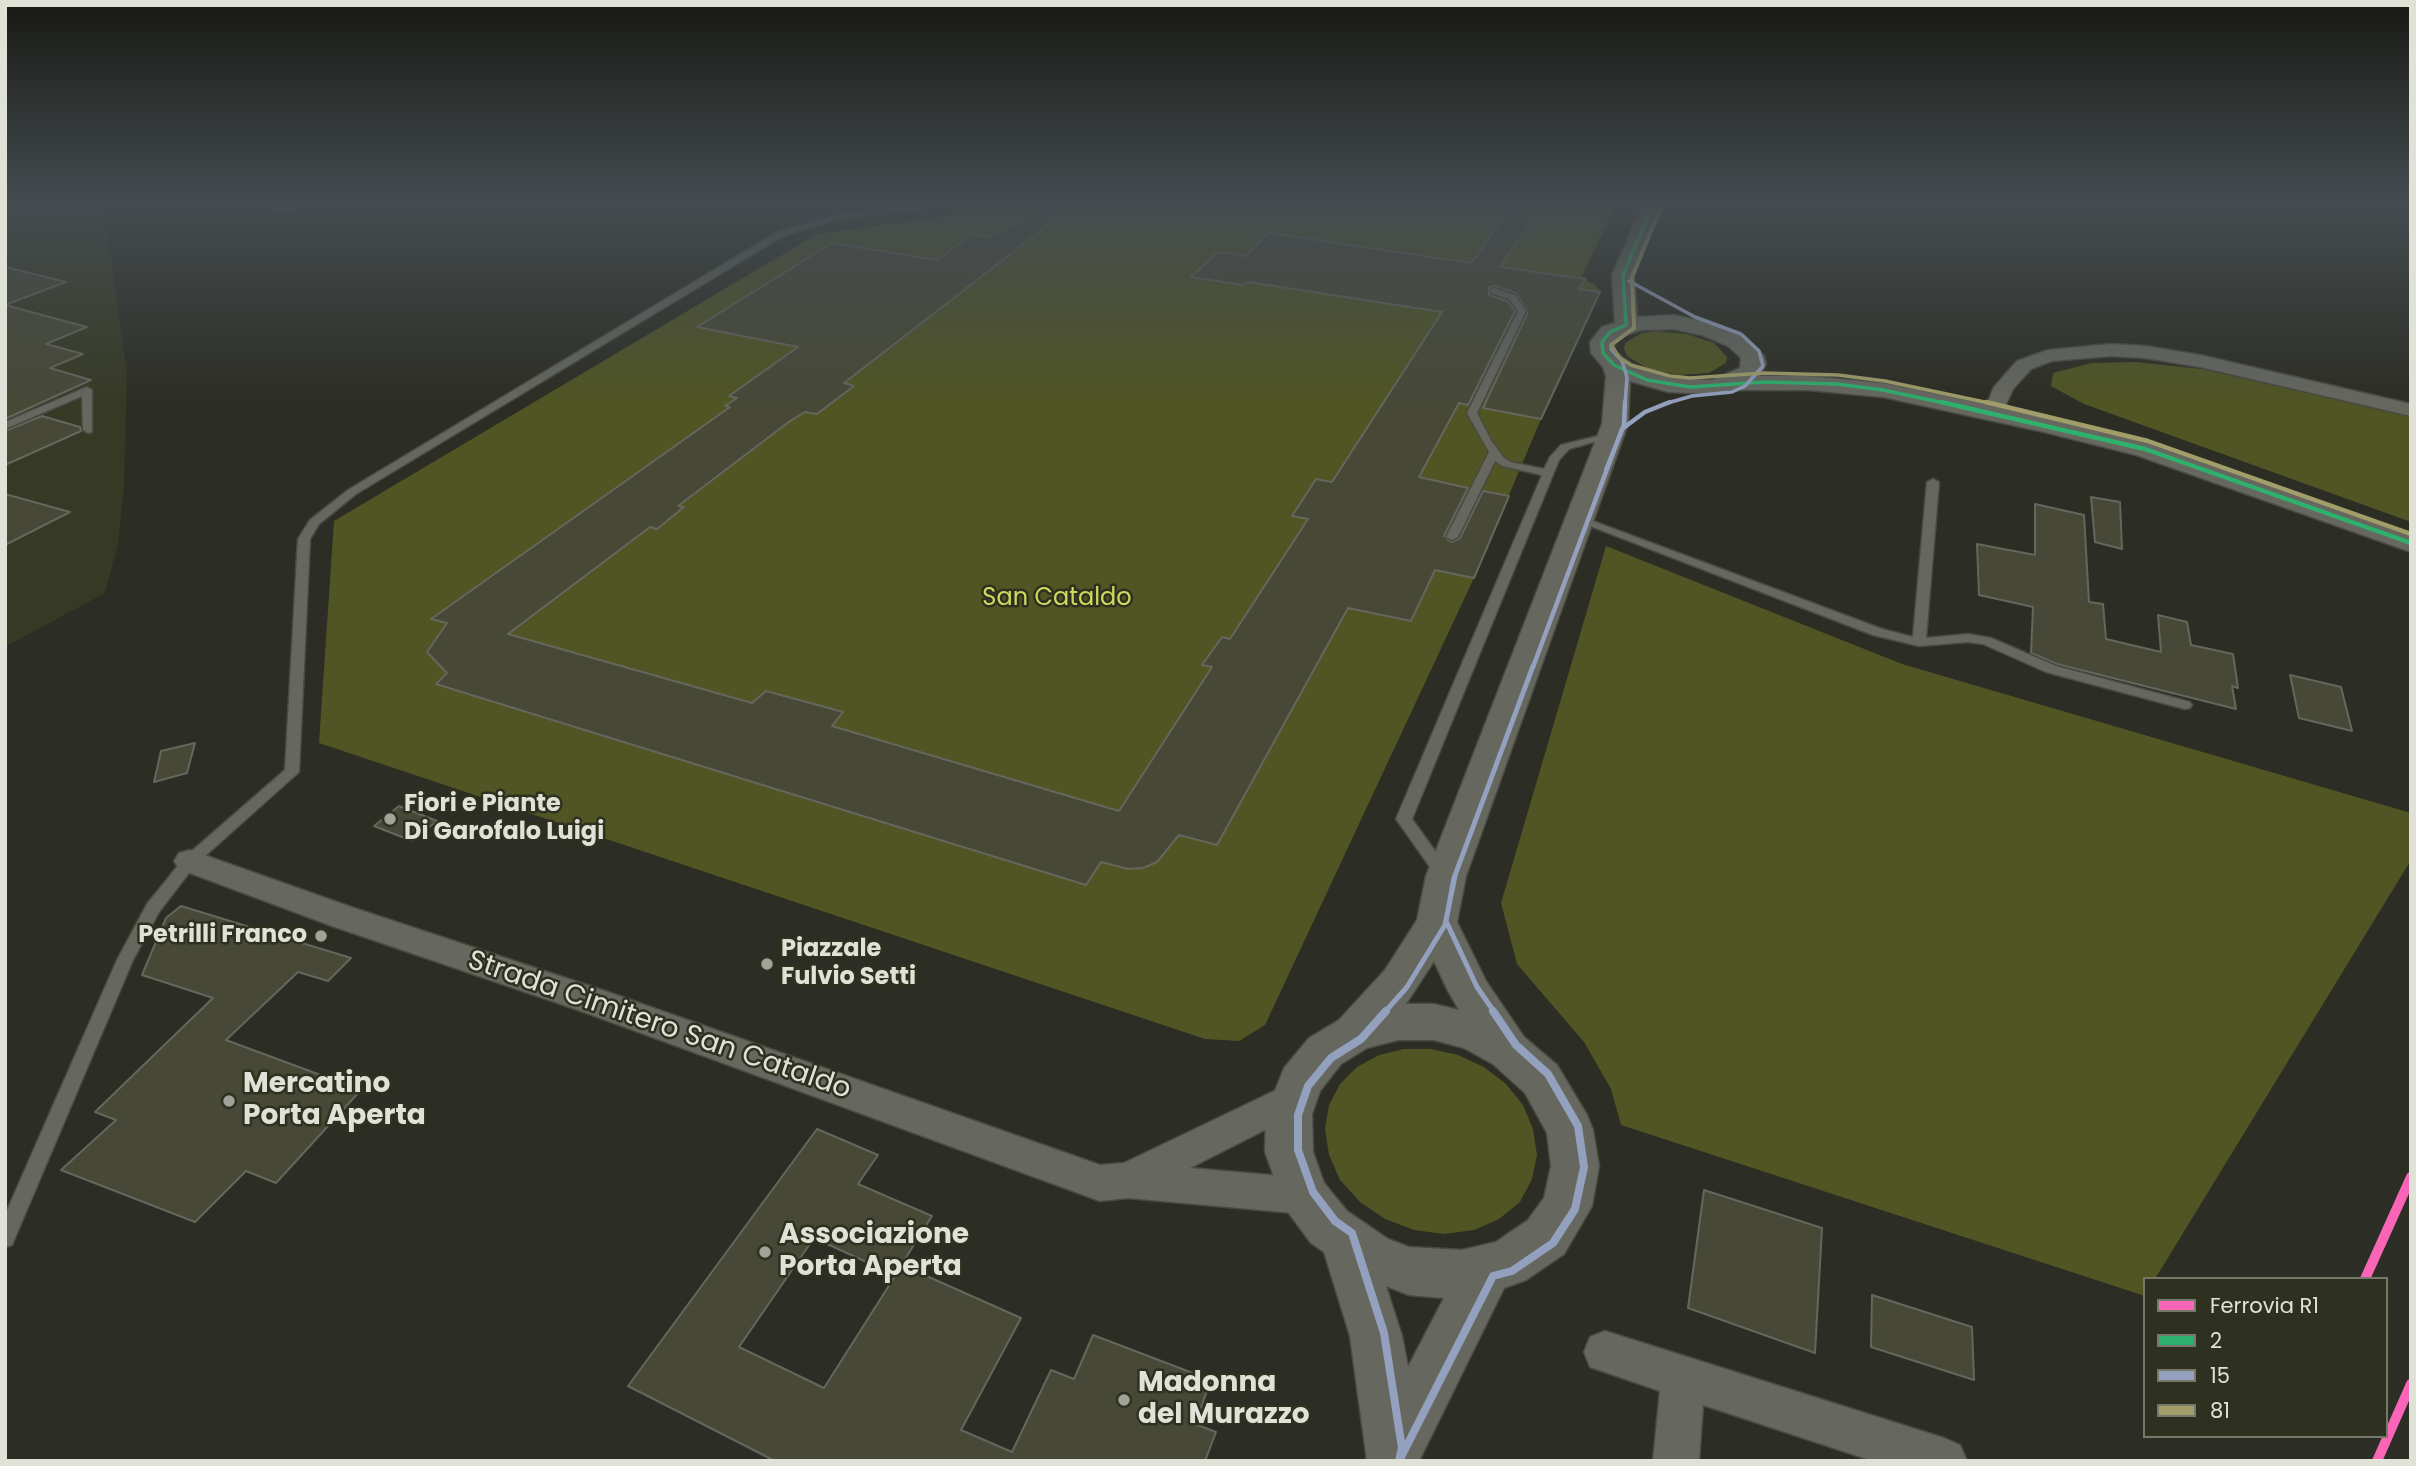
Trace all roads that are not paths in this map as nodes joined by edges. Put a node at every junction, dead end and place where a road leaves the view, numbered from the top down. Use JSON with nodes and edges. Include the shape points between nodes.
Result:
{"nodes":[{"id":1,"x":720,"y":270,"type":"edge"},
{"id":2,"x":1625,"y":270,"type":"edge"},
{"id":3,"x":1625,"y":289,"type":"junction"},
{"id":4,"x":1494,"y":292,"type":"dead end"},
{"id":5,"x":1626,"y":325,"type":"junction"},
{"id":6,"x":1691,"y":325,"type":"junction"},
{"id":7,"x":1746,"y":348,"type":"junction"},
{"id":8,"x":1614,"y":365,"type":"junction"},
{"id":9,"x":1730,"y":383,"type":"junction"},
{"id":10,"x":1690,"y":387,"type":"junction"},
{"id":11,"x":1883,"y":390,"type":"junction"},
{"id":12,"x":2411,"y":410,"type":"edge"},
{"id":13,"x":1993,"y":413,"type":"junction"},
{"id":14,"x":5,"y":426,"type":"edge"},
{"id":15,"x":88,"y":430,"type":"dead end"},
{"id":16,"x":1612,"y":430,"type":"junction"},
{"id":17,"x":1494,"y":452,"type":"junction"},
{"id":18,"x":1548,"y":473,"type":"junction"},
{"id":19,"x":1933,"y":482,"type":"dead end"},
{"id":20,"x":1578,"y":519,"type":"junction"},
{"id":21,"x":1452,"y":537,"type":"dead end"},
{"id":22,"x":2411,"y":544,"type":"edge"},
{"id":23,"x":1919,"y":642,"type":"junction"},
{"id":24,"x":2185,"y":705,"type":"dead end"},
{"id":25,"x":190,"y":861,"type":"junction"},
{"id":26,"x":1446,"y":876,"type":"junction"},
{"id":27,"x":1437,"y":922,"type":"junction"},
{"id":28,"x":1355,"y":1033,"type":"junction"},
{"id":29,"x":1509,"y":1051,"type":"junction"},
{"id":30,"x":1295,"y":1097,"type":"junction"},
{"id":31,"x":1128,"y":1180,"type":"junction"},
{"id":32,"x":1305,"y":1196,"type":"junction"},
{"id":33,"x":1344,"y":1237,"type":"junction"},
{"id":34,"x":5,"y":1238,"type":"edge"},
{"id":35,"x":1487,"y":1269,"type":"junction"},
{"id":36,"x":1605,"y":1352,"type":"dead end"},
{"id":37,"x":1683,"y":1377,"type":"junction"},
{"id":38,"x":1392,"y":1455,"type":"edge"},
{"id":39,"x":1676,"y":1461,"type":"edge"},
{"id":40,"x":1944,"y":1461,"type":"edge"}],
"edges":[{"from":1,"to":25,"type":"lane","via":[[352,492],[314,522],[304,539],[292,772]]},
{"from":2,"to":3,"type":"street"},
{"from":3,"to":5,"type":"street"},
{"from":3,"to":6,"type":"street"},
{"from":4,"to":17,"type":"lane","via":[[1512,297],[1522,311],[1472,413]]},
{"from":5,"to":6,"type":"street","via":[[1656,321]]},
{"from":5,"to":8,"type":"street","via":[[1610,332],[1602,342],[1603,353]]},
{"from":6,"to":7,"type":"street","via":[[1723,334]]},
{"from":7,"to":9,"type":"street","via":[[1754,364],[1742,378]]},
{"from":7,"to":11,"type":"street"},
{"from":8,"to":10,"type":"street","via":[[1647,380]]},
{"from":8,"to":16,"type":"street","via":[[1618,376]]},
{"from":9,"to":10,"type":"street"},
{"from":9,"to":11,"type":"street","via":[[1818,383]]},
{"from":10,"to":16,"type":"street","via":[[1641,404]]},
{"from":11,"to":13,"type":"street"},
{"from":12,"to":13,"type":"street","via":[[2200,361],[2111,350],[2048,356],[2024,365],[2004,387]]},
{"from":13,"to":22,"type":"street","via":[[2146,449]]},
{"from":14,"to":15,"type":"lane","via":[[87,390]]},
{"from":16,"to":18,"type":"lane","via":[[1565,447]]},
{"from":16,"to":20,"type":"street"},
{"from":17,"to":18,"type":"lane","via":[[1506,464]]},
{"from":17,"to":21,"type":"lane"},
{"from":18,"to":26,"type":"lane","via":[[1404,819]]},
{"from":19,"to":23,"type":"lane"},
{"from":20,"to":23,"type":"lane","via":[[1878,632]]},
{"from":20,"to":26,"type":"street"},
{"from":23,"to":24,"type":"lane","via":[[1986,641],[2051,669]]},
{"from":25,"to":31,"type":"street","name":"Strada Cimitero San Cataldo","via":[[1081,1177],[1100,1183]]},
{"from":25,"to":34,"type":"lane","via":[[153,908],[125,961]]},
{"from":26,"to":27,"type":"street"},
{"from":27,"to":28,"type":"street","via":[[1400,982]]},
{"from":27,"to":29,"type":"street","via":[[1469,991]]},
{"from":28,"to":29,"type":"street","via":[[1398,1022],[1434,1023],[1476,1033]]},
{"from":28,"to":30,"type":"street","via":[[1325,1051],[1300,1082]]},
{"from":29,"to":35,"type":"street","via":[[1541,1079],[1570,1130],[1575,1166],[1567,1206],[1546,1237],[1508,1263]]},
{"from":30,"to":31,"type":"street","name":"Strada Cimitero San Cataldo"},
{"from":30,"to":32,"type":"street","via":[[1289,1114],[1289,1152]]},
{"from":31,"to":32,"type":"street","name":"Strada Cimitero San Cataldo"},
{"from":32,"to":33,"type":"street","via":[[1329,1227]]},
{"from":33,"to":35,"type":"street","via":[[1371,1256],[1409,1270],[1462,1275]]},
{"from":33,"to":38,"type":"street","via":[[1376,1336]]},
{"from":35,"to":38,"type":"street"},
{"from":36,"to":37,"type":"street"},
{"from":37,"to":39,"type":"street"},
{"from":37,"to":40,"type":"street"}]}
